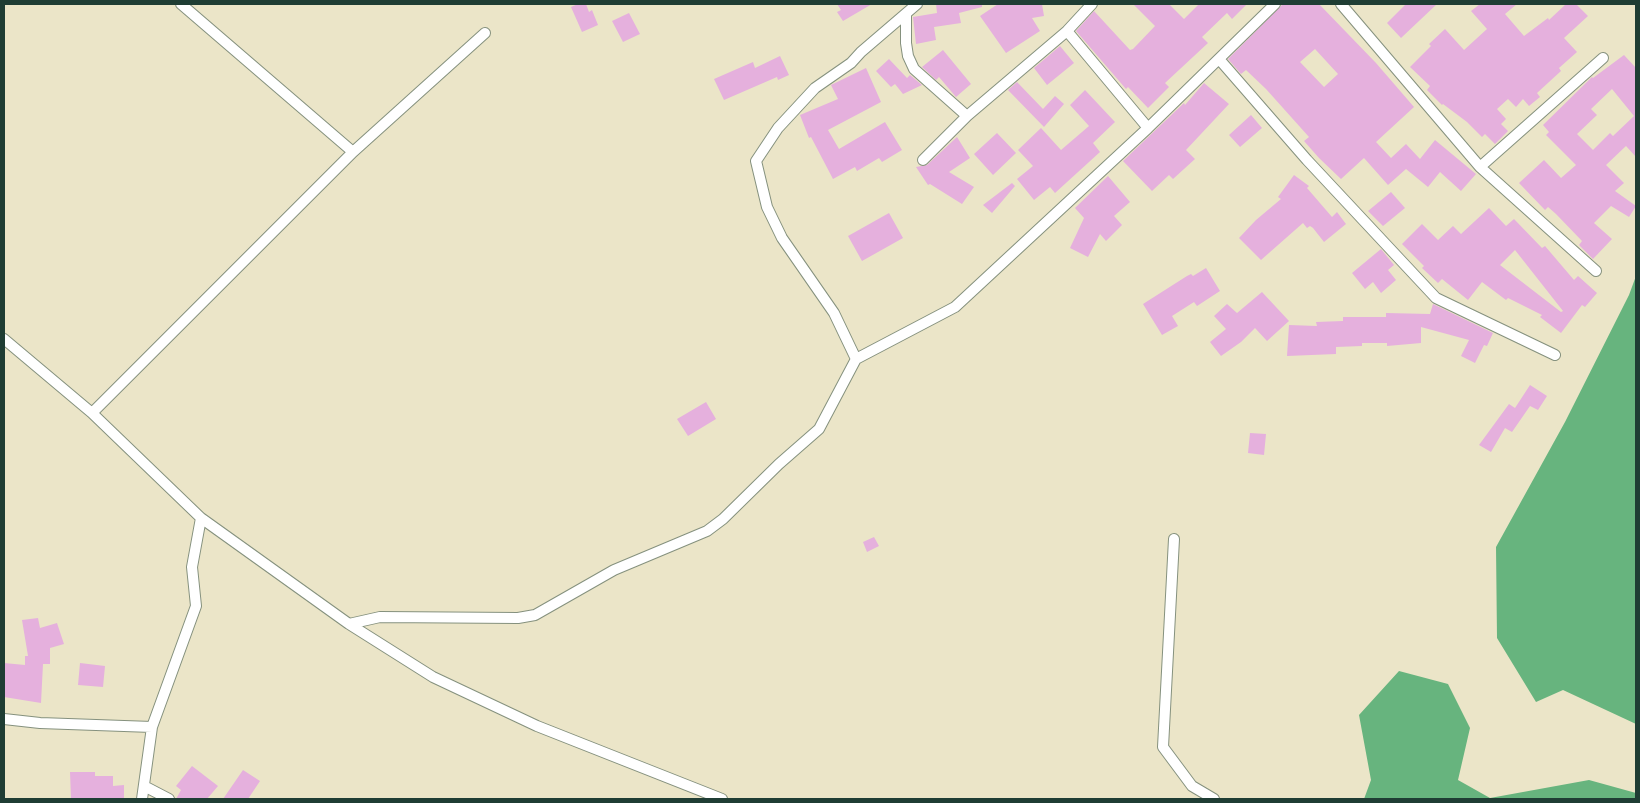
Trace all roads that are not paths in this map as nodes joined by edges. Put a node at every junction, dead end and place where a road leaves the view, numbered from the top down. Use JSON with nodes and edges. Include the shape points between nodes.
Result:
{"nodes":[{"id":1,"x":181,"y":4,"type":"edge"},
{"id":2,"x":917,"y":4,"type":"edge"},
{"id":3,"x":1092,"y":4,"type":"edge"},
{"id":4,"x":1276,"y":4,"type":"edge"},
{"id":5,"x":1341,"y":4,"type":"edge"},
{"id":6,"x":906,"y":16,"type":"junction"},
{"id":7,"x":1067,"y":32,"type":"junction"},
{"id":8,"x":485,"y":33,"type":"dead end"},
{"id":9,"x":1603,"y":58,"type":"dead end"},
{"id":10,"x":1219,"y":59,"type":"junction"},
{"id":11,"x":967,"y":116,"type":"junction"},
{"id":12,"x":1148,"y":128,"type":"junction"},
{"id":13,"x":353,"y":152,"type":"junction"},
{"id":14,"x":922,"y":160,"type":"dead end"},
{"id":15,"x":1480,"y":167,"type":"junction"},
{"id":16,"x":1596,"y":271,"type":"dead end"},
{"id":17,"x":4,"y":339,"type":"edge"},
{"id":18,"x":1555,"y":355,"type":"dead end"},
{"id":19,"x":856,"y":359,"type":"junction"},
{"id":20,"x":92,"y":413,"type":"junction"},
{"id":21,"x":201,"y":518,"type":"junction"},
{"id":22,"x":1174,"y":539,"type":"dead end"},
{"id":23,"x":349,"y":624,"type":"junction"},
{"id":24,"x":4,"y":719,"type":"edge"},
{"id":25,"x":152,"y":727,"type":"junction"},
{"id":26,"x":144,"y":786,"type":"junction"},
{"id":27,"x":142,"y":799,"type":"edge"},
{"id":28,"x":169,"y":799,"type":"edge"},
{"id":29,"x":722,"y":799,"type":"edge"},
{"id":30,"x":1214,"y":799,"type":"edge"}],
"edges":[{"from":1,"to":13,"type":"street"},
{"from":2,"to":6,"type":"street"},
{"from":3,"to":7,"type":"street"},
{"from":4,"to":10,"type":"street"},
{"from":5,"to":15,"type":"street"},
{"from":6,"to":11,"type":"street","via":[[907,49],[914,69]]},
{"from":6,"to":19,"type":"street","via":[[815,88],[778,128],[756,161],[767,207],[782,238],[834,314]]},
{"from":7,"to":11,"type":"street"},
{"from":7,"to":12,"type":"street"},
{"from":8,"to":13,"type":"street"},
{"from":9,"to":15,"type":"street"},
{"from":10,"to":12,"type":"street"},
{"from":10,"to":18,"type":"street","via":[[1307,160],[1436,298]]},
{"from":11,"to":14,"type":"street"},
{"from":12,"to":19,"type":"street","via":[[955,308]]},
{"from":13,"to":20,"type":"street"},
{"from":15,"to":16,"type":"street"},
{"from":17,"to":20,"type":"street"},
{"from":19,"to":23,"type":"street","via":[[819,429],[707,531],[614,570],[535,615],[518,618],[380,617]]},
{"from":20,"to":21,"type":"street"},
{"from":21,"to":23,"type":"street"},
{"from":21,"to":25,"type":"street","via":[[192,567],[196,606]]},
{"from":22,"to":30,"type":"street","via":[[1163,747],[1192,786]]},
{"from":23,"to":29,"type":"street","via":[[442,681],[537,726]]},
{"from":24,"to":25,"type":"street"},
{"from":25,"to":26,"type":"street"},
{"from":26,"to":27,"type":"street"},
{"from":26,"to":28,"type":"street"}]}
